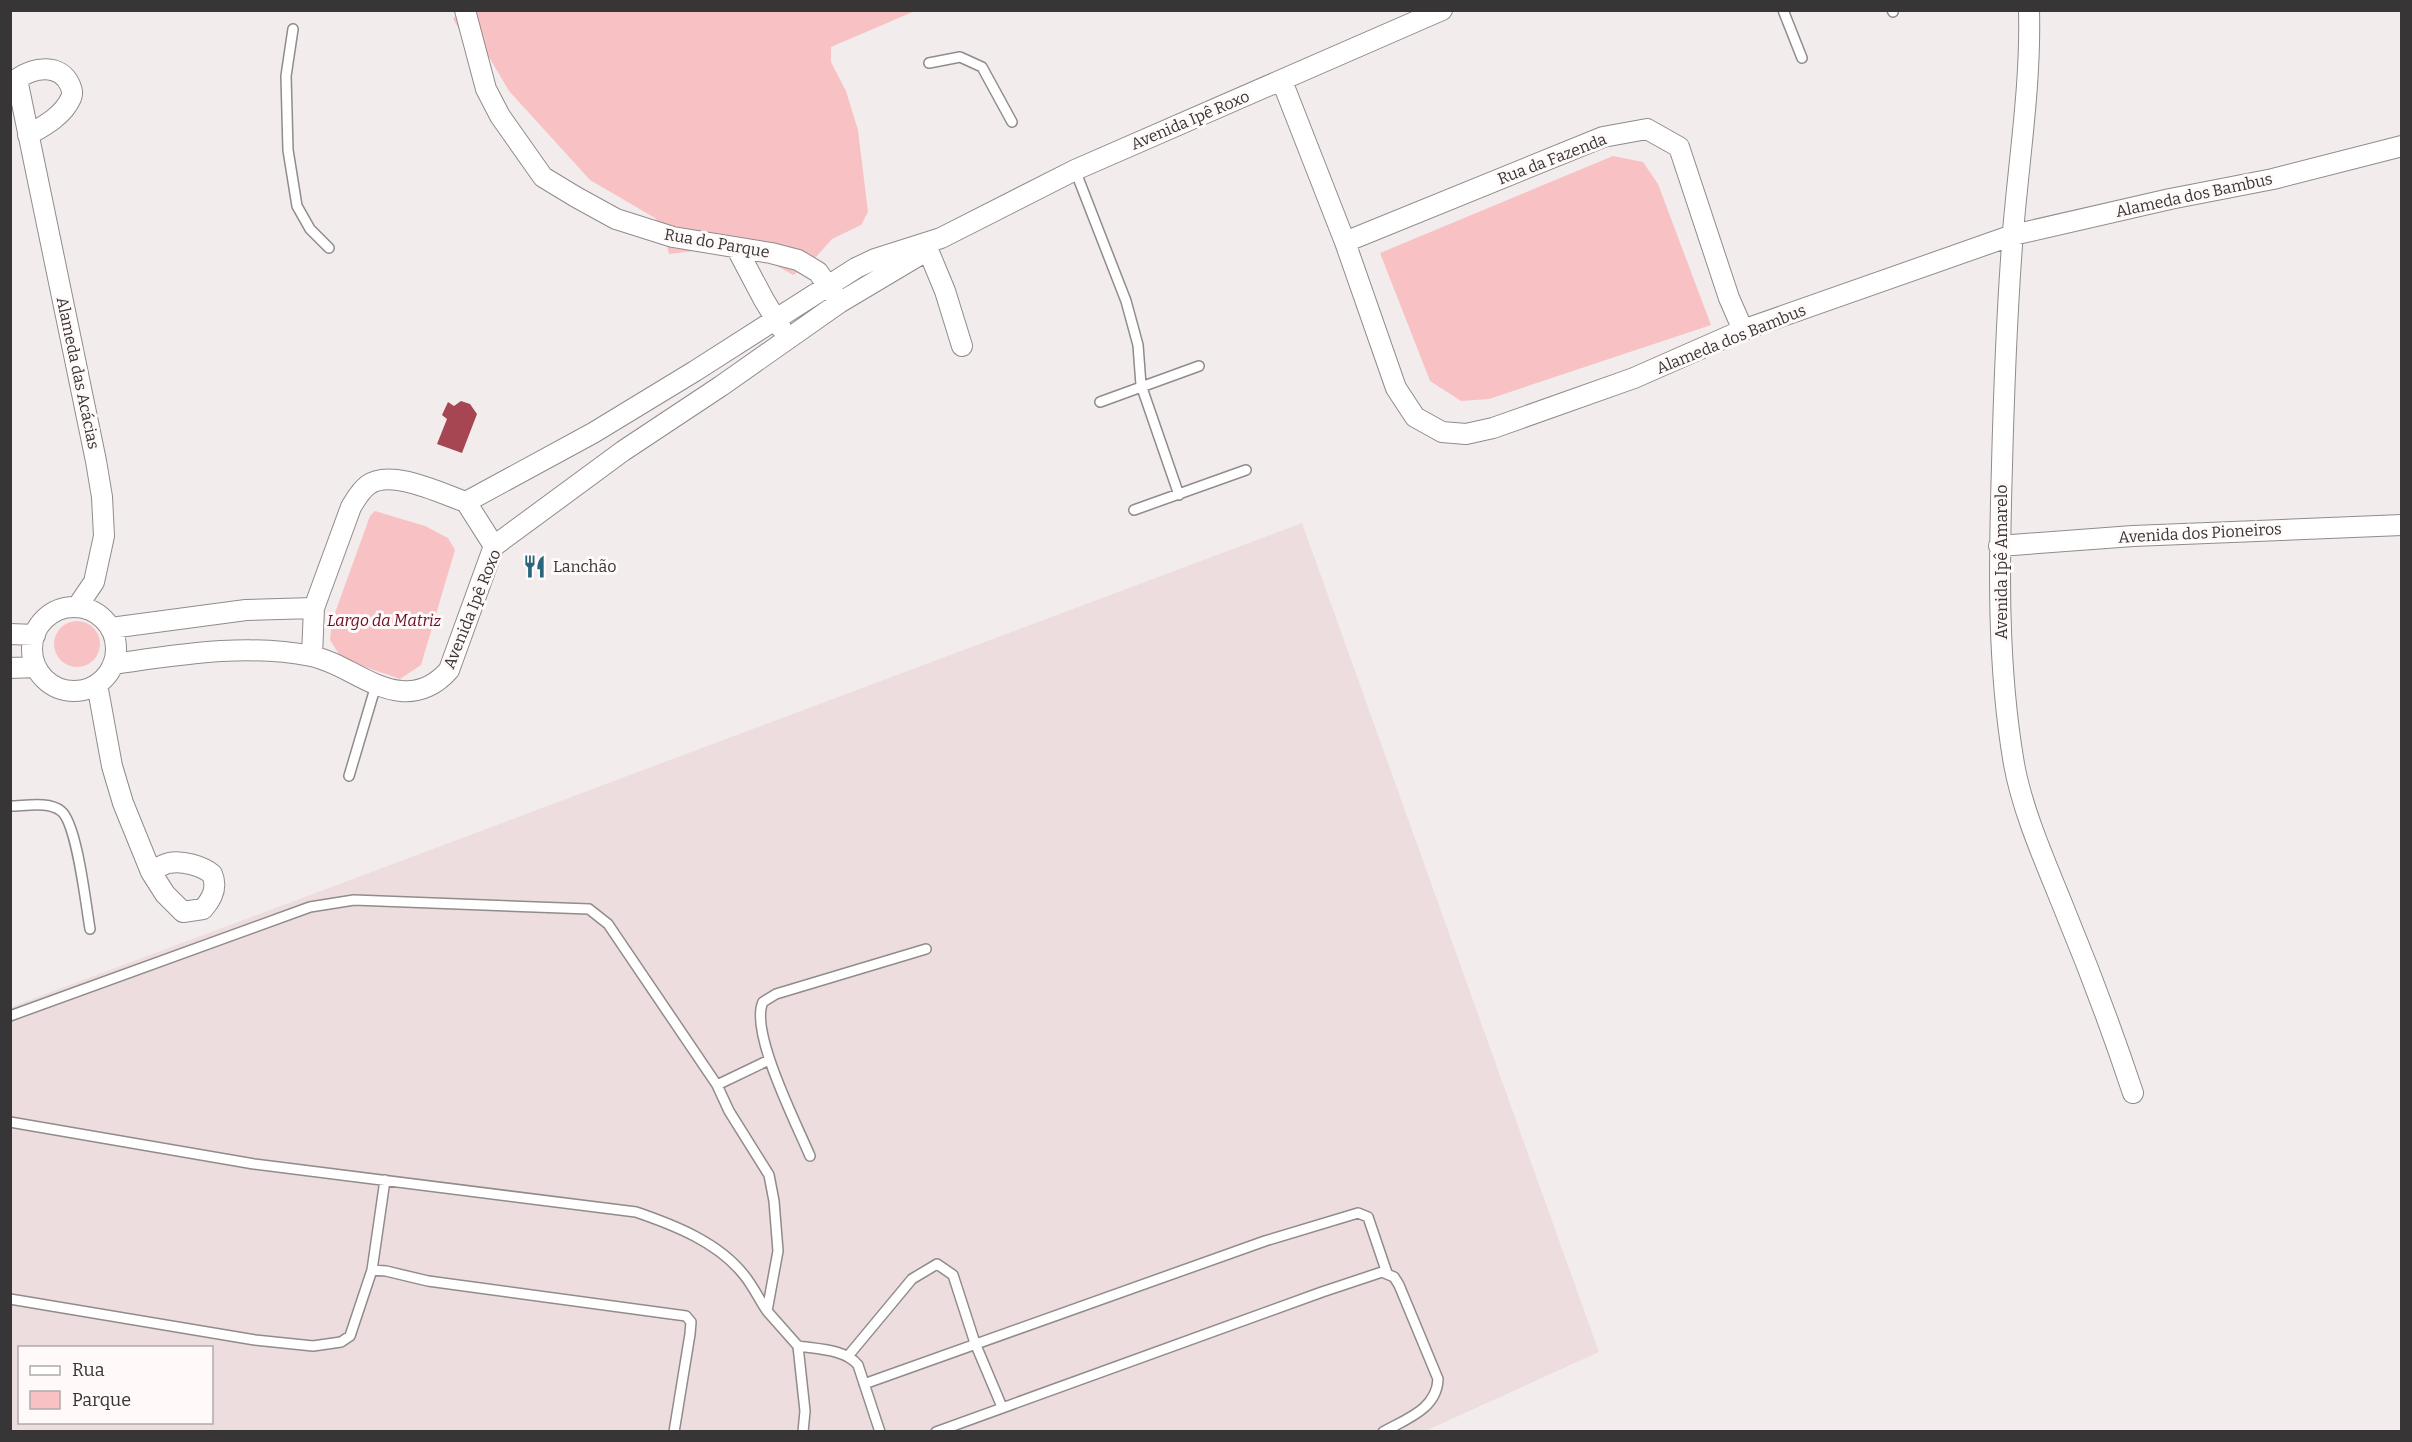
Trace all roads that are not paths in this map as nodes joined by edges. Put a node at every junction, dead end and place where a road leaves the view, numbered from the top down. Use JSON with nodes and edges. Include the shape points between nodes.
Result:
{"nodes":[{"id":1,"x":465,"y":10,"type":"edge"},
{"id":2,"x":1442,"y":10,"type":"edge"},
{"id":3,"x":1783,"y":10,"type":"edge"},
{"id":4,"x":2029,"y":10,"type":"edge"},
{"id":5,"x":292,"y":29,"type":"dead end"},
{"id":6,"x":1802,"y":58,"type":"dead end"},
{"id":7,"x":929,"y":63,"type":"dead end"},
{"id":8,"x":1282,"y":81,"type":"junction"},
{"id":9,"x":1012,"y":122,"type":"dead end"},
{"id":10,"x":28,"y":135,"type":"dead end"},
{"id":11,"x":2402,"y":146,"type":"edge"},
{"id":12,"x":1075,"y":170,"type":"junction"},
{"id":13,"x":2013,"y":235,"type":"junction"},
{"id":14,"x":1345,"y":242,"type":"junction"},
{"id":15,"x":934,"y":244,"type":"junction"},
{"id":16,"x":329,"y":248,"type":"dead end"},
{"id":17,"x":737,"y":249,"type":"junction"},
{"id":18,"x":828,"y":285,"type":"junction"},
{"id":19,"x":839,"y":303,"type":"junction"},
{"id":20,"x":775,"y":318,"type":"junction"},
{"id":21,"x":1743,"y":330,"type":"junction"},
{"id":22,"x":788,"y":339,"type":"junction"},
{"id":23,"x":962,"y":346,"type":"dead end"},
{"id":24,"x":1199,"y":366,"type":"dead end"},
{"id":25,"x":1142,"y":387,"type":"junction"},
{"id":26,"x":1100,"y":402,"type":"dead end"},
{"id":27,"x":1246,"y":470,"type":"dead end"},
{"id":28,"x":1179,"y":495,"type":"junction"},
{"id":29,"x":466,"y":502,"type":"junction"},
{"id":30,"x":1134,"y":510,"type":"dead end"},
{"id":31,"x":2402,"y":525,"type":"edge"},
{"id":32,"x":494,"y":546,"type":"junction"},
{"id":33,"x":1999,"y":546,"type":"junction"},
{"id":34,"x":76,"y":607,"type":"junction"},
{"id":35,"x":314,"y":608,"type":"junction"},
{"id":36,"x":111,"y":628,"type":"junction"},
{"id":37,"x":10,"y":634,"type":"edge"},
{"id":38,"x":35,"y":635,"type":"junction"},
{"id":39,"x":312,"y":656,"type":"junction"},
{"id":40,"x":113,"y":664,"type":"junction"},
{"id":41,"x":36,"y":667,"type":"junction"},
{"id":42,"x":10,"y":668,"type":"edge"},
{"id":43,"x":98,"y":684,"type":"junction"},
{"id":44,"x":376,"y":685,"type":"junction"},
{"id":45,"x":349,"y":776,"type":"dead end"},
{"id":46,"x":10,"y":806,"type":"edge"},
{"id":47,"x":151,"y":872,"type":"dead end"},
{"id":48,"x":90,"y":928,"type":"dead end"},
{"id":49,"x":926,"y":949,"type":"dead end"},
{"id":50,"x":10,"y":1016,"type":"edge"},
{"id":51,"x":770,"y":1060,"type":"junction"},
{"id":52,"x":717,"y":1085,"type":"junction"},
{"id":53,"x":2133,"y":1093,"type":"dead end"},
{"id":54,"x":10,"y":1122,"type":"edge"},
{"id":55,"x":810,"y":1156,"type":"dead end"},
{"id":56,"x":385,"y":1180,"type":"junction"},
{"id":57,"x":372,"y":1270,"type":"junction"},
{"id":58,"x":1387,"y":1273,"type":"junction"},
{"id":59,"x":10,"y":1299,"type":"edge"},
{"id":60,"x":767,"y":1311,"type":"junction"},
{"id":61,"x":975,"y":1343,"type":"junction"},
{"id":62,"x":798,"y":1346,"type":"junction"},
{"id":63,"x":848,"y":1356,"type":"junction"},
{"id":64,"x":864,"y":1384,"type":"junction"},
{"id":65,"x":1002,"y":1407,"type":"junction"},
{"id":66,"x":674,"y":1431,"type":"edge"},
{"id":67,"x":803,"y":1431,"type":"edge"},
{"id":68,"x":880,"y":1431,"type":"edge"},
{"id":69,"x":936,"y":1431,"type":"edge"},
{"id":70,"x":1383,"y":1431,"type":"edge"}],
"edges":[{"from":1,"to":17,"type":"street","name":"Rua do Parque","via":[[486,89],[543,177],[616,219],[673,237]]},
{"from":2,"to":8,"type":"street","name":"Avenida Ipê Roxo"},
{"from":3,"to":6,"type":"lane"},
{"from":4,"to":13,"type":"street","name":"Avenida Ipê Amarelo","via":[[2030,44]]},
{"from":5,"to":16,"type":"lane","via":[[286,76],[288,150],[297,206],[310,229]]},
{"from":7,"to":9,"type":"lane","via":[[960,57],[982,68]]},
{"from":8,"to":12,"type":"street","name":"Avenida Ipê Roxo"},
{"from":8,"to":14,"type":"street","name":"Alameda dos Bambus"},
{"from":10,"to":34,"type":"street","name":"Alameda das Acácias","via":[[102,497],[104,536],[94,582]]},
{"from":11,"to":13,"type":"street","name":"Alameda dos Bambus"},
{"from":12,"to":15,"type":"street","name":"Avenida Ipê Roxo"},
{"from":12,"to":25,"type":"lane","via":[[1126,301],[1138,345]]},
{"from":13,"to":21,"type":"street","name":"Alameda dos Bambus"},
{"from":13,"to":33,"type":"street","name":"Avenida Ipê Amarelo"},
{"from":14,"to":21,"type":"street","name":"Alameda dos Bambus","via":[[1396,388],[1415,417],[1442,432],[1466,434],[1493,428],[1634,378]]},
{"from":14,"to":21,"type":"street","name":"Rua da Fazenda","via":[[1603,136],[1647,129],[1679,147]]},
{"from":15,"to":18,"type":"street","name":"Avenida Ipê Roxo","via":[[875,259]]},
{"from":15,"to":19,"type":"street","name":"Avenida Ipê Roxo"},
{"from":15,"to":23,"type":"street"},
{"from":17,"to":18,"type":"street","name":"Rua do Parque","via":[[798,261],[818,272]]},
{"from":17,"to":20,"type":"street"},
{"from":18,"to":19,"type":"street"},
{"from":18,"to":20,"type":"street","name":"Avenida Ipê Roxo"},
{"from":19,"to":22,"type":"street","name":"Avenida Ipê Roxo"},
{"from":20,"to":22,"type":"street"},
{"from":20,"to":29,"type":"street","name":"Avenida Ipê Roxo","via":[[593,433]]},
{"from":22,"to":32,"type":"street","name":"Avenida Ipê Roxo","via":[[623,451]]},
{"from":24,"to":25,"type":"lane"},
{"from":25,"to":26,"type":"lane"},
{"from":25,"to":28,"type":"lane"},
{"from":27,"to":28,"type":"lane"},
{"from":28,"to":30,"type":"lane"},
{"from":29,"to":32,"type":"street"},
{"from":29,"to":35,"type":"street","via":[[414,483],[392,479],[370,484],[351,507]]},
{"from":31,"to":33,"type":"street","name":"Avenida dos Pioneiros","via":[[2133,536]]},
{"from":32,"to":44,"type":"street","name":"Avenida Ipê Roxo","via":[[449,670],[427,688],[400,692]]},
{"from":33,"to":53,"type":"street","name":"Avenida Ipê Amarelo","via":[[2000,629],[2014,767],[2036,838],[2104,1005]]},
{"from":34,"to":36,"type":"street","via":[[96,614]]},
{"from":34,"to":38,"type":"street","via":[[51,614]]},
{"from":35,"to":36,"type":"street","via":[[246,610]]},
{"from":35,"to":39,"type":"street"},
{"from":36,"to":40,"type":"street","via":[[116,652]]},
{"from":37,"to":38,"type":"street"},
{"from":38,"to":41,"type":"street"},
{"from":39,"to":40,"type":"street","name":"Avenida Ipê Roxo","via":[[213,651]]},
{"from":39,"to":44,"type":"street","name":"Avenida Ipê Roxo"},
{"from":40,"to":43,"type":"street"},
{"from":41,"to":42,"type":"street"},
{"from":41,"to":43,"type":"street","via":[[51,685],[62,689],[73,691]]},
{"from":43,"to":47,"type":"street","via":[[123,803]]},
{"from":44,"to":45,"type":"lane"},
{"from":46,"to":48,"type":"lane","via":[[45,806],[64,814],[75,843]]},
{"from":49,"to":51,"type":"lane","via":[[776,994],[763,1002],[759,1013]]},
{"from":50,"to":52,"type":"lane","via":[[310,907],[354,900],[589,909],[608,924]]},
{"from":51,"to":52,"type":"lane"},
{"from":51,"to":55,"type":"lane"},
{"from":52,"to":60,"type":"lane","via":[[729,1112],[769,1175],[778,1251]]},
{"from":54,"to":56,"type":"lane","via":[[254,1164]]},
{"from":56,"to":57,"type":"lane"},
{"from":56,"to":60,"type":"lane","via":[[636,1212],[694,1236],[721,1254],[743,1274]]},
{"from":57,"to":59,"type":"lane","via":[[350,1336],[341,1342],[313,1346]]},
{"from":57,"to":66,"type":"lane","via":[[686,1316],[691,1322],[690,1334]]},
{"from":58,"to":61,"type":"lane","via":[[1368,1217],[1358,1213],[1265,1241]]},
{"from":58,"to":65,"type":"lane","via":[[1322,1292]]},
{"from":58,"to":70,"type":"lane","via":[[1399,1285],[1436,1374],[1437,1390],[1426,1407]]},
{"from":60,"to":62,"type":"lane"},
{"from":61,"to":63,"type":"lane","via":[[953,1275],[938,1264],[912,1280]]},
{"from":61,"to":64,"type":"lane"},
{"from":61,"to":65,"type":"lane"},
{"from":62,"to":63,"type":"lane"},
{"from":62,"to":67,"type":"lane","via":[[805,1411]]},
{"from":63,"to":64,"type":"lane","via":[[858,1365]]},
{"from":64,"to":68,"type":"lane"},
{"from":65,"to":69,"type":"lane"}]}
